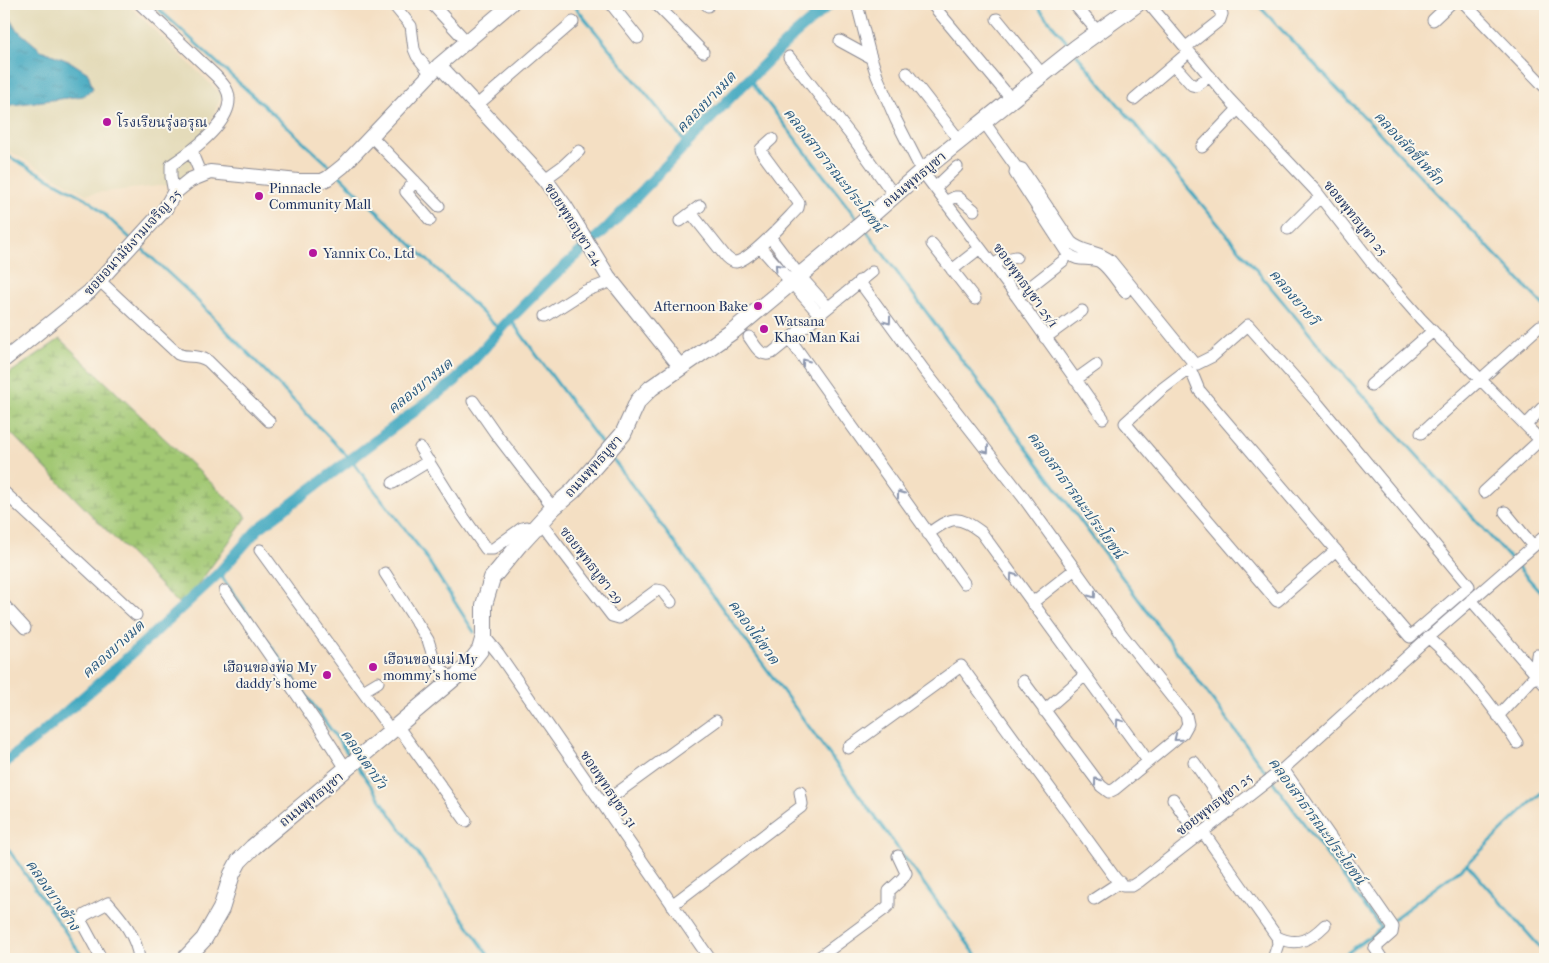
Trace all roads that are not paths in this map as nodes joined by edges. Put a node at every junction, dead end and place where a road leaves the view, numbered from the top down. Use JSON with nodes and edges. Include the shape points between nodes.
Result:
{"nodes":[{"id":1,"x":140,"y":4,"type":"edge"},
{"id":2,"x":392,"y":4,"type":"edge"},
{"id":3,"x":432,"y":4,"type":"edge"},
{"id":4,"x":511,"y":4,"type":"edge"},
{"id":5,"x":611,"y":4,"type":"edge"},
{"id":6,"x":656,"y":4,"type":"edge"},
{"id":7,"x":858,"y":4,"type":"edge"},
{"id":8,"x":932,"y":4,"type":"edge"},
{"id":9,"x":1074,"y":4,"type":"edge"},
{"id":10,"x":1137,"y":4,"type":"edge"},
{"id":11,"x":1215,"y":4,"type":"edge"},
{"id":12,"x":1450,"y":4,"type":"edge"},
{"id":13,"x":1465,"y":4,"type":"edge"},
{"id":14,"x":997,"y":19,"type":"dead end"},
{"id":15,"x":1433,"y":20,"type":"dead end"},
{"id":16,"x":573,"y":22,"type":"dead end"},
{"id":17,"x":1098,"y":32,"type":"junction"},
{"id":18,"x":638,"y":38,"type":"dead end"},
{"id":19,"x":840,"y":41,"type":"dead end"},
{"id":20,"x":467,"y":42,"type":"junction"},
{"id":21,"x":702,"y":52,"type":"dead end"},
{"id":22,"x":1184,"y":52,"type":"junction"},
{"id":23,"x":789,"y":57,"type":"dead end"},
{"id":24,"x":871,"y":58,"type":"junction"},
{"id":25,"x":1174,"y":65,"type":"junction"},
{"id":26,"x":432,"y":73,"type":"junction"},
{"id":27,"x":907,"y":73,"type":"dead end"},
{"id":28,"x":1042,"y":74,"type":"junction"},
{"id":29,"x":1210,"y":76,"type":"junction"},
{"id":30,"x":1545,"y":87,"type":"edge"},
{"id":31,"x":1134,"y":99,"type":"dead end"},
{"id":32,"x":1012,"y":100,"type":"junction"},
{"id":33,"x":476,"y":106,"type":"junction"},
{"id":34,"x":1238,"y":109,"type":"junction"},
{"id":35,"x":984,"y":122,"type":"junction"},
{"id":36,"x":371,"y":136,"type":"junction"},
{"id":37,"x":772,"y":139,"type":"dead end"},
{"id":38,"x":960,"y":141,"type":"junction"},
{"id":39,"x":1202,"y":146,"type":"dead end"},
{"id":40,"x":193,"y":150,"type":"junction"},
{"id":41,"x":579,"y":151,"type":"dead end"},
{"id":42,"x":957,"y":167,"type":"dead end"},
{"id":43,"x":922,"y":171,"type":"junction"},
{"id":44,"x":200,"y":175,"type":"junction"},
{"id":45,"x":545,"y":179,"type":"junction"},
{"id":46,"x":415,"y":181,"type":"junction"},
{"id":47,"x":934,"y":188,"type":"junction"},
{"id":48,"x":174,"y":193,"type":"junction"},
{"id":49,"x":894,"y":196,"type":"junction"},
{"id":50,"x":1320,"y":196,"type":"junction"},
{"id":51,"x":945,"y":202,"type":"junction"},
{"id":52,"x":439,"y":206,"type":"dead end"},
{"id":53,"x":974,"y":210,"type":"dead end"},
{"id":54,"x":430,"y":220,"type":"dead end"},
{"id":55,"x":680,"y":221,"type":"dead end"},
{"id":56,"x":1288,"y":228,"type":"dead end"},
{"id":57,"x":771,"y":238,"type":"junction"},
{"id":58,"x":932,"y":244,"type":"dead end"},
{"id":59,"x":760,"y":247,"type":"junction"},
{"id":60,"x":980,"y":248,"type":"junction"},
{"id":61,"x":1016,"y":257,"type":"dead end"},
{"id":62,"x":1063,"y":262,"type":"dead end"},
{"id":63,"x":993,"y":265,"type":"junction"},
{"id":64,"x":952,"y":270,"type":"junction"},
{"id":65,"x":872,"y":272,"type":"dead end"},
{"id":66,"x":610,"y":278,"type":"junction"},
{"id":67,"x":795,"y":278,"type":"junction"},
{"id":68,"x":100,"y":281,"type":"junction"},
{"id":69,"x":859,"y":281,"type":"junction"},
{"id":70,"x":1017,"y":297,"type":"junction"},
{"id":71,"x":975,"y":299,"type":"dead end"},
{"id":72,"x":823,"y":310,"type":"junction"},
{"id":73,"x":1082,"y":311,"type":"dead end"},
{"id":74,"x":546,"y":316,"type":"dead end"},
{"id":75,"x":1540,"y":326,"type":"dead end"},
{"id":76,"x":1433,"y":331,"type":"junction"},
{"id":77,"x":749,"y":337,"type":"dead end"},
{"id":78,"x":789,"y":338,"type":"junction"},
{"id":79,"x":1045,"y":338,"type":"junction"},
{"id":80,"x":4,"y":360,"type":"edge"},
{"id":81,"x":680,"y":366,"type":"junction"},
{"id":82,"x":1096,"y":366,"type":"dead end"},
{"id":83,"x":1191,"y":366,"type":"junction"},
{"id":84,"x":1480,"y":378,"type":"junction"},
{"id":85,"x":1076,"y":380,"type":"junction"},
{"id":86,"x":1371,"y":385,"type":"dead end"},
{"id":87,"x":473,"y":401,"type":"dead end"},
{"id":88,"x":1545,"y":405,"type":"edge"},
{"id":89,"x":1103,"y":418,"type":"dead end"},
{"id":90,"x":269,"y":421,"type":"dead end"},
{"id":91,"x":1526,"y":425,"type":"junction"},
{"id":92,"x":1421,"y":433,"type":"dead end"},
{"id":93,"x":1543,"y":442,"type":"edge"},
{"id":94,"x":420,"y":448,"type":"dead end"},
{"id":95,"x":428,"y":461,"type":"junction"},
{"id":96,"x":393,"y":483,"type":"dead end"},
{"id":97,"x":4,"y":492,"type":"edge"},
{"id":98,"x":1484,"y":492,"type":"dead end"},
{"id":99,"x":553,"y":508,"type":"junction"},
{"id":100,"x":1505,"y":512,"type":"dead end"},
{"id":101,"x":537,"y":526,"type":"junction"},
{"id":102,"x":928,"y":534,"type":"junction"},
{"id":103,"x":1545,"y":536,"type":"edge"},
{"id":104,"x":1533,"y":546,"type":"junction"},
{"id":105,"x":260,"y":550,"type":"dead end"},
{"id":106,"x":1336,"y":550,"type":"junction"},
{"id":107,"x":1075,"y":569,"type":"junction"},
{"id":108,"x":385,"y":573,"type":"dead end"},
{"id":109,"x":964,"y":583,"type":"dead end"},
{"id":110,"x":225,"y":591,"type":"dead end"},
{"id":111,"x":1471,"y":600,"type":"junction"},
{"id":112,"x":671,"y":602,"type":"dead end"},
{"id":113,"x":1032,"y":603,"type":"junction"},
{"id":114,"x":4,"y":605,"type":"edge"},
{"id":115,"x":136,"y":615,"type":"dead end"},
{"id":116,"x":25,"y":628,"type":"dead end"},
{"id":117,"x":484,"y":636,"type":"junction"},
{"id":118,"x":1428,"y":637,"type":"junction"},
{"id":119,"x":1537,"y":655,"type":"dead end"},
{"id":120,"x":1085,"y":675,"type":"junction"},
{"id":121,"x":1540,"y":678,"type":"edge"},
{"id":122,"x":451,"y":681,"type":"junction"},
{"id":123,"x":378,"y":682,"type":"dead end"},
{"id":124,"x":1023,"y":682,"type":"dead end"},
{"id":125,"x":362,"y":691,"type":"junction"},
{"id":126,"x":1044,"y":711,"type":"junction"},
{"id":127,"x":1498,"y":716,"type":"junction"},
{"id":128,"x":716,"y":721,"type":"dead end"},
{"id":129,"x":395,"y":729,"type":"junction"},
{"id":130,"x":1517,"y":743,"type":"dead end"},
{"id":131,"x":848,"y":748,"type":"dead end"},
{"id":132,"x":1148,"y":761,"type":"junction"},
{"id":133,"x":1194,"y":762,"type":"dead end"},
{"id":134,"x":352,"y":765,"type":"junction"},
{"id":135,"x":1283,"y":769,"type":"junction"},
{"id":136,"x":800,"y":792,"type":"dead end"},
{"id":137,"x":1173,"y":799,"type":"dead end"},
{"id":138,"x":602,"y":804,"type":"junction"},
{"id":139,"x":1228,"y":812,"type":"junction"},
{"id":140,"x":466,"y":821,"type":"dead end"},
{"id":141,"x":1200,"y":834,"type":"junction"},
{"id":142,"x":898,"y":856,"type":"dead end"},
{"id":143,"x":1120,"y":882,"type":"junction"},
{"id":144,"x":1094,"y":899,"type":"dead end"},
{"id":145,"x":672,"y":905,"type":"junction"},
{"id":146,"x":1325,"y":925,"type":"dead end"},
{"id":147,"x":1277,"y":937,"type":"junction"},
{"id":148,"x":100,"y":956,"type":"dead end"},
{"id":149,"x":139,"y":959,"type":"edge"},
{"id":150,"x":185,"y":959,"type":"edge"},
{"id":151,"x":710,"y":959,"type":"edge"},
{"id":152,"x":817,"y":959,"type":"edge"},
{"id":153,"x":1273,"y":959,"type":"edge"},
{"id":154,"x":1382,"y":959,"type":"edge"}],
"edges":[{"from":1,"to":40,"type":"street","via":[[227,88],[229,99],[225,116]]},
{"from":2,"to":26,"type":"street","via":[[411,26],[417,56]]},
{"from":3,"to":20,"type":"street"},
{"from":4,"to":20,"type":"street","name":"ซอยอนามัยงามเจริญ 25"},
{"from":5,"to":18,"type":"street"},
{"from":6,"to":21,"type":"street"},
{"from":7,"to":24,"type":"street","name":"ซอยพุทธบูชา 25/1"},
{"from":8,"to":32,"type":"street"},
{"from":9,"to":17,"type":"street"},
{"from":10,"to":17,"type":"main road","name":"ถนนพุทธบูชา"},
{"from":10,"to":22,"type":"street","name":"ซอยพุทธบูชา 25"},
{"from":11,"to":22,"type":"street","via":[[1222,14],[1220,20]]},
{"from":12,"to":15,"type":"street"},
{"from":13,"to":30,"type":"street"},
{"from":14,"to":28,"type":"street"},
{"from":16,"to":33,"type":"street"},
{"from":17,"to":28,"type":"main road","name":"ถนนพุทธบูชา"},
{"from":19,"to":24,"type":"street"},
{"from":20,"to":26,"type":"street","name":"ซอยอนามัยงามเจริญ 25"},
{"from":22,"to":25,"type":"street"},
{"from":22,"to":29,"type":"street","name":"ซอยพุทธบูชา 25"},
{"from":23,"to":49,"type":"street"},
{"from":24,"to":43,"type":"street","name":"ซอยพุทธบูชา 25/1","via":[[896,120]]},
{"from":25,"to":29,"type":"street","via":[[1192,85],[1196,86]]},
{"from":25,"to":31,"type":"street"},
{"from":26,"to":33,"type":"street","name":"ซอยพุทธบูชา 24"},
{"from":26,"to":36,"type":"street","name":"ซอยอนามัยงามเจริญ 25"},
{"from":27,"to":38,"type":"street"},
{"from":28,"to":32,"type":"main road","name":"ถนนพุทธบูชา"},
{"from":29,"to":34,"type":"street","name":"ซอยพุทธบูชา 25"},
{"from":32,"to":35,"type":"main road","name":"ถนนพุทธบูชา"},
{"from":33,"to":45,"type":"street","name":"ซอยพุทธบูชา 24"},
{"from":34,"to":39,"type":"street"},
{"from":34,"to":50,"type":"street","name":"ซอยพุทธบูชา 25"},
{"from":35,"to":38,"type":"main road","name":"ถนนพุทธบูชา"},
{"from":35,"to":83,"type":"street","via":[[1016,167],[1022,169],[1071,242],[1111,261]]},
{"from":36,"to":44,"type":"street","name":"ซอยอนามัยงามเจริญ 25","via":[[343,166],[322,180],[298,181],[210,172]]},
{"from":36,"to":46,"type":"street"},
{"from":37,"to":57,"type":"street","via":[[761,149],[762,153],[799,203]]},
{"from":38,"to":43,"type":"main road","name":"ถนนพุทธบูชา"},
{"from":40,"to":44,"type":"street"},
{"from":40,"to":48,"type":"street","via":[[171,165]]},
{"from":41,"to":45,"type":"street"},
{"from":42,"to":47,"type":"street"},
{"from":43,"to":47,"type":"street","name":"ซอยพุทธบูชา 25/1"},
{"from":43,"to":49,"type":"main road","name":"ถนนพุทธบูชา"},
{"from":44,"to":48,"type":"street","name":"ซอยอนามัยงามเจริญ 25"},
{"from":45,"to":66,"type":"street","name":"ซอยพุทธบูชา 24"},
{"from":46,"to":52,"type":"street"},
{"from":46,"to":54,"type":"street","via":[[406,192]]},
{"from":47,"to":51,"type":"street","name":"ซอยพุทธบูชา 25/1"},
{"from":48,"to":68,"type":"street","name":"ซอยอนามัยงามเจริญ 25","via":[[165,209]]},
{"from":49,"to":67,"type":"main road","name":"ถนนพุทธบูชา"},
{"from":50,"to":56,"type":"street"},
{"from":50,"to":76,"type":"street","name":"ซอยพุทธบูชา 25","via":[[1372,263]]},
{"from":51,"to":53,"type":"street","via":[[958,197]]},
{"from":51,"to":60,"type":"street","name":"ซอยพุทธบูชา 25/1"},
{"from":55,"to":59,"type":"street","via":[[695,209],[730,261],[740,261]]},
{"from":57,"to":59,"type":"street"},
{"from":57,"to":67,"type":"street"},
{"from":58,"to":64,"type":"street"},
{"from":67,"to":59,"type":"street","one_way":true},
{"from":60,"to":63,"type":"street","name":"ซอยพุทธบูชา 25/1"},
{"from":60,"to":64,"type":"street"},
{"from":61,"to":63,"type":"street"},
{"from":62,"to":70,"type":"street"},
{"from":63,"to":70,"type":"street","name":"ซอยพุทธบูชา 25/1"},
{"from":64,"to":71,"type":"street"},
{"from":65,"to":69,"type":"street"},
{"from":66,"to":74,"type":"street"},
{"from":66,"to":81,"type":"street","name":"ซอยพุทธบูชา 24"},
{"from":67,"to":72,"type":"street"},
{"from":67,"to":81,"type":"main road","name":"ถนนพุทธบูชา","via":[[733,331]]},
{"from":68,"to":80,"type":"street","name":"ซอยอนามัยงามเจริญ 25"},
{"from":68,"to":90,"type":"street","via":[[178,354],[197,355],[208,361]]},
{"from":69,"to":72,"type":"street"},
{"from":69,"to":107,"type":"street","one_way":true},
{"from":70,"to":79,"type":"street","name":"ซอยพุทธบูชา 25/1"},
{"from":72,"to":78,"type":"street"},
{"from":73,"to":79,"type":"street"},
{"from":75,"to":84,"type":"street"},
{"from":76,"to":84,"type":"street","name":"ซอยพุทธบูชา 25"},
{"from":76,"to":86,"type":"street"},
{"from":77,"to":78,"type":"street","via":[[766,355]]},
{"from":102,"to":78,"type":"street","one_way":true},
{"from":79,"to":85,"type":"street","name":"ซอยพุทธบูชา 25/1"},
{"from":81,"to":99,"type":"main road","name":"ถนนพุทธบูชา","via":[[644,394],[623,434]]},
{"from":82,"to":85,"type":"street"},
{"from":83,"to":106,"type":"street","via":[[1199,390]]},
{"from":83,"to":106,"type":"street","via":[[1125,423],[1277,601]]},
{"from":83,"to":106,"type":"street","via":[[1213,356],[1248,325],[1469,586],[1410,637]]},
{"from":84,"to":91,"type":"street","name":"ซอยพุทธบูชา 25"},
{"from":84,"to":92,"type":"street"},
{"from":85,"to":89,"type":"street","name":"ซอยพุทธบูชา 25/1"},
{"from":87,"to":99,"type":"street"},
{"from":88,"to":91,"type":"street"},
{"from":91,"to":93,"type":"street","name":"ซอยพุทธบูชา 25"},
{"from":93,"to":98,"type":"street"},
{"from":94,"to":95,"type":"street"},
{"from":95,"to":96,"type":"street"},
{"from":95,"to":101,"type":"street","via":[[486,549],[493,549],[522,528]]},
{"from":97,"to":115,"type":"street"},
{"from":99,"to":101,"type":"main road","name":"ถนนพุทธบูชา"},
{"from":100,"to":104,"type":"street"},
{"from":101,"to":112,"type":"street","name":"ซอยพุทธบูชา 29","via":[[612,616],[619,618],[657,590]]},
{"from":101,"to":117,"type":"main road","name":"ถนนพุทธบูชา","via":[[492,578],[484,605]]},
{"from":102,"to":109,"type":"street"},
{"from":113,"to":102,"type":"street","one_way":true,"via":[[981,532],[968,522],[950,520]]},
{"from":103,"to":104,"type":"street","name":"ซอยพุทธบูชา 25"},
{"from":104,"to":111,"type":"street","name":"ซอยพุทธบูชา 25"},
{"from":105,"to":125,"type":"street"},
{"from":107,"to":113,"type":"street"},
{"from":107,"to":132,"type":"street","one_way":true,"via":[[1186,715],[1188,724],[1183,733]]},
{"from":108,"to":122,"type":"street","via":[[428,640],[434,659]]},
{"from":110,"to":134,"type":"street","via":[[318,725]]},
{"from":111,"to":118,"type":"street","name":"ซอยพุทธบูชา 25"},
{"from":111,"to":121,"type":"street"},
{"from":113,"to":120,"type":"street"},
{"from":114,"to":116,"type":"street"},
{"from":117,"to":122,"type":"main road","name":"ถนนพุทธบูชา","via":[[475,658]]},
{"from":117,"to":138,"type":"street","name":"ซอยพุทธบูชา 31"},
{"from":118,"to":127,"type":"street","via":[[1460,668]]},
{"from":118,"to":135,"type":"street","name":"ซอยพุทธบูชา 25"},
{"from":119,"to":121,"type":"street"},
{"from":120,"to":126,"type":"street"},
{"from":132,"to":120,"type":"street","one_way":true},
{"from":121,"to":127,"type":"street"},
{"from":122,"to":129,"type":"main road","name":"ถนนพุทธบูชา"},
{"from":123,"to":125,"type":"street"},
{"from":124,"to":126,"type":"street"},
{"from":125,"to":129,"type":"street"},
{"from":132,"to":126,"type":"street","one_way":true,"via":[[1115,789],[1104,790]]},
{"from":127,"to":130,"type":"street"},
{"from":128,"to":138,"type":"street"},
{"from":129,"to":134,"type":"main road","name":"ถนนพุทธบูชา"},
{"from":129,"to":140,"type":"street"},
{"from":131,"to":143,"type":"street","via":[[961,666]]},
{"from":133,"to":139,"type":"street"},
{"from":134,"to":150,"type":"main road","name":"ถนนพุทธบูชา","via":[[239,861],[221,909],[204,940]]},
{"from":135,"to":139,"type":"street","name":"ซอยพุทธบูชา 25"},
{"from":135,"to":154,"type":"street","via":[[1394,930],[1375,948]]},
{"from":136,"to":145,"type":"street","via":[[801,807]]},
{"from":137,"to":141,"type":"street"},
{"from":138,"to":145,"type":"street","name":"ซอยพุทธบูชา 31"},
{"from":139,"to":141,"type":"street","name":"ซอยพุทธบูชา 25"},
{"from":141,"to":143,"type":"street","name":"ซอยพุทธบูชา 25","via":[[1132,886],[1124,886]]},
{"from":141,"to":147,"type":"street"},
{"from":142,"to":152,"type":"street","via":[[906,873],[889,891],[889,905]]},
{"from":143,"to":144,"type":"street"},
{"from":145,"to":151,"type":"street","name":"ซอยพุทธบูชา 31"},
{"from":146,"to":147,"type":"street","via":[[1305,940],[1287,942]]},
{"from":147,"to":153,"type":"street"},
{"from":148,"to":149,"type":"street","via":[[82,919],[108,903],[138,947]]}]}
